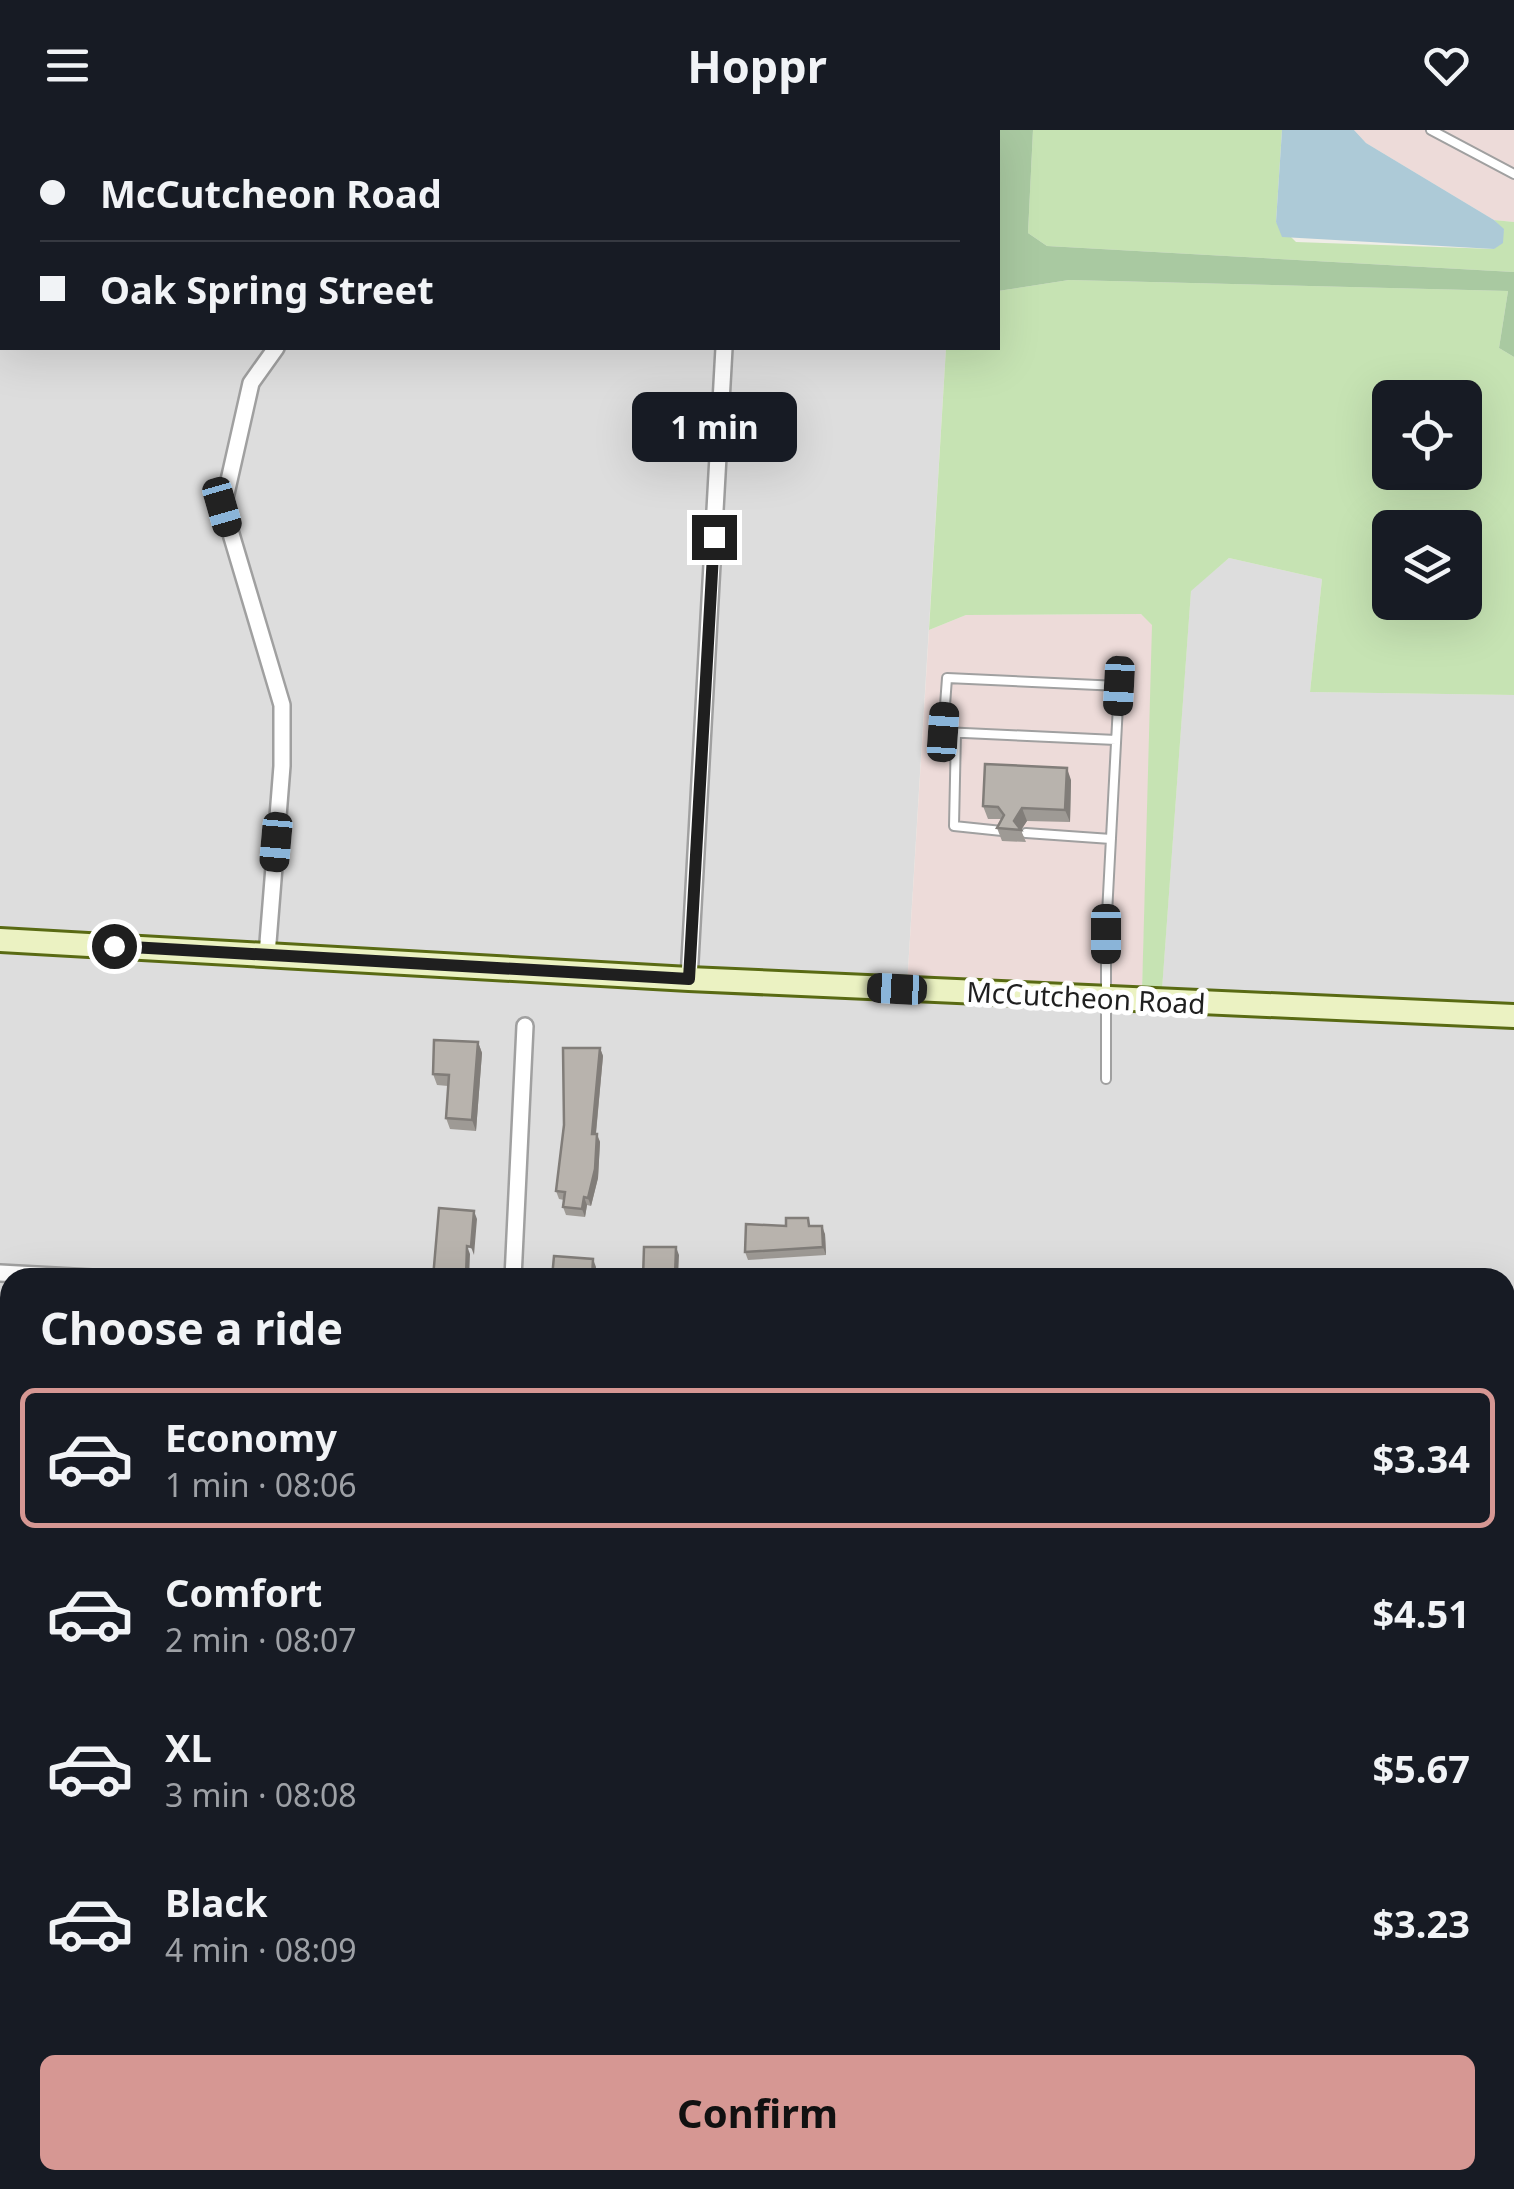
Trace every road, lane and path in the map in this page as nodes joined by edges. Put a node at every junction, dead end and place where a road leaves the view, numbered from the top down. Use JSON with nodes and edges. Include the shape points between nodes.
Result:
{"nodes":[{"id":1,"x":1431,"y":130,"type":"edge"},
{"id":2,"x":1514,"y":174,"type":"edge"},
{"id":3,"x":275,"y":350,"type":"edge"},
{"id":4,"x":724,"y":350,"type":"edge"},
{"id":5,"x":956,"y":732,"type":"junction"},
{"id":6,"x":1116,"y":740,"type":"junction"},
{"id":7,"x":1002,"y":831,"type":"edge"},
{"id":8,"x":1026,"y":833,"type":"dead end"},
{"id":9,"x":1111,"y":839,"type":"junction"},
{"id":10,"x":0,"y":940,"type":"edge"},
{"id":11,"x":266,"y":955,"type":"junction"},
{"id":12,"x":689,"y":979,"type":"junction"},
{"id":13,"x":1106,"y":999,"type":"junction"},
{"id":14,"x":1514,"y":1016,"type":"edge"},
{"id":15,"x":525,"y":1026,"type":"dead end"},
{"id":16,"x":1106,"y":1079,"type":"dead end"},
{"id":17,"x":513,"y":1268,"type":"edge"}],
"edges":[{"from":1,"to":2,"type":"lane"},
{"from":3,"to":11,"type":"street","via":[[252,383],[222,507],[282,705]]},
{"from":4,"to":12,"type":"street"},
{"from":5,"to":6,"type":"lane"},
{"from":5,"to":6,"type":"lane","via":[[943,732],[947,678],[1119,686]]},
{"from":5,"to":7,"type":"lane","via":[[954,826]]},
{"from":6,"to":9,"type":"lane"},
{"from":8,"to":9,"type":"lane"},
{"from":9,"to":13,"type":"lane"},
{"from":10,"to":11,"type":"main road","name":"McCutcheon Road"},
{"from":11,"to":12,"type":"main road","name":"McCutcheon Road"},
{"from":12,"to":13,"type":"main road","name":"McCutcheon Road"},
{"from":13,"to":14,"type":"main road","name":"McCutcheon Road"},
{"from":13,"to":16,"type":"lane"},
{"from":15,"to":17,"type":"street"}]}
